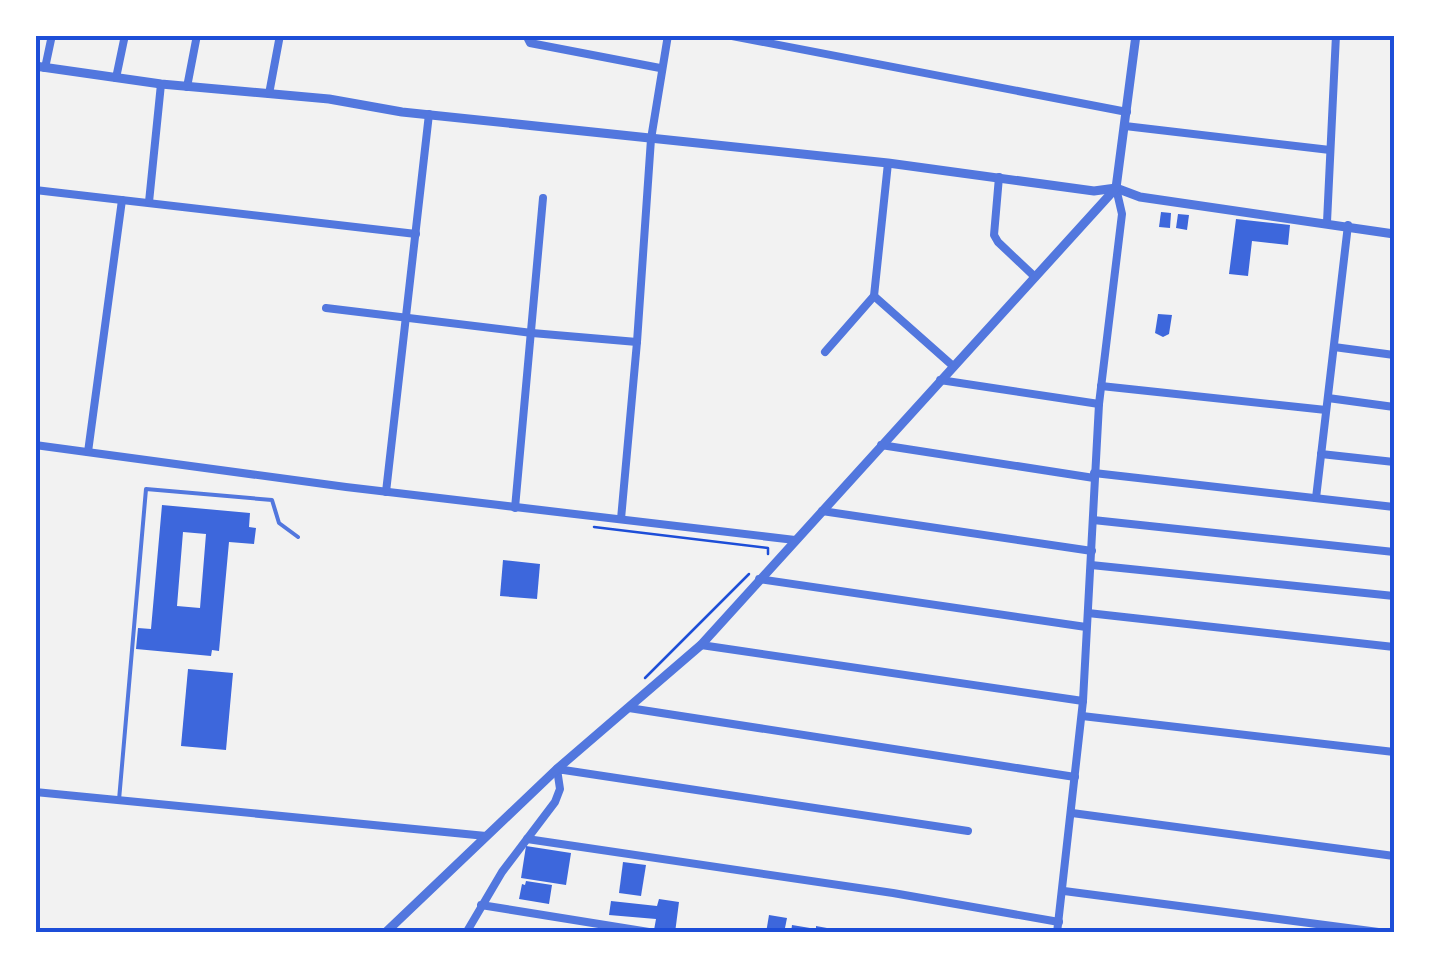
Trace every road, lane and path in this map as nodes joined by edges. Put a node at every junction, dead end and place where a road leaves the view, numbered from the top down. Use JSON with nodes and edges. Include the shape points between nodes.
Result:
{"nodes":[{"id":1,"x":52,"y":35,"type":"edge"},
{"id":2,"x":125,"y":35,"type":"edge"},
{"id":3,"x":197,"y":35,"type":"edge"},
{"id":4,"x":280,"y":35,"type":"edge"},
{"id":5,"x":526,"y":35,"type":"edge"},
{"id":6,"x":668,"y":35,"type":"edge"},
{"id":7,"x":727,"y":35,"type":"edge"},
{"id":8,"x":1136,"y":35,"type":"edge"},
{"id":9,"x":1336,"y":35,"type":"edge"},
{"id":10,"x":40,"y":67,"type":"edge"},
{"id":11,"x":660,"y":68,"type":"junction"},
{"id":12,"x":116,"y":78,"type":"junction"},
{"id":13,"x":161,"y":84,"type":"junction"},
{"id":14,"x":187,"y":87,"type":"junction"},
{"id":15,"x":269,"y":94,"type":"junction"},
{"id":16,"x":1127,"y":112,"type":"junction"},
{"id":17,"x":429,"y":114,"type":"junction"},
{"id":18,"x":1125,"y":126,"type":"junction"},
{"id":19,"x":651,"y":140,"type":"junction"},
{"id":20,"x":1330,"y":150,"type":"junction"},
{"id":21,"x":888,"y":163,"type":"junction"},
{"id":22,"x":999,"y":177,"type":"junction"},
{"id":23,"x":1116,"y":188,"type":"junction"},
{"id":24,"x":35,"y":190,"type":"edge"},
{"id":25,"x":543,"y":198,"type":"dead end"},
{"id":26,"x":122,"y":200,"type":"junction"},
{"id":27,"x":149,"y":202,"type":"junction"},
{"id":28,"x":1327,"y":222,"type":"junction"},
{"id":29,"x":1348,"y":225,"type":"junction"},
{"id":30,"x":416,"y":234,"type":"junction"},
{"id":31,"x":1394,"y":234,"type":"edge"},
{"id":32,"x":1036,"y":276,"type":"junction"},
{"id":33,"x":874,"y":296,"type":"junction"},
{"id":34,"x":326,"y":308,"type":"dead end"},
{"id":35,"x":405,"y":318,"type":"junction"},
{"id":36,"x":532,"y":332,"type":"junction"},
{"id":37,"x":637,"y":342,"type":"junction"},
{"id":38,"x":1334,"y":347,"type":"junction"},
{"id":39,"x":825,"y":352,"type":"dead end"},
{"id":40,"x":1394,"y":355,"type":"edge"},
{"id":41,"x":953,"y":366,"type":"junction"},
{"id":42,"x":940,"y":380,"type":"junction"},
{"id":43,"x":1101,"y":386,"type":"junction"},
{"id":44,"x":1328,"y":398,"type":"junction"},
{"id":45,"x":1098,"y":404,"type":"junction"},
{"id":46,"x":1394,"y":407,"type":"edge"},
{"id":47,"x":1326,"y":410,"type":"junction"},
{"id":48,"x":35,"y":445,"type":"edge"},
{"id":49,"x":881,"y":445,"type":"junction"},
{"id":50,"x":88,"y":452,"type":"junction"},
{"id":51,"x":1321,"y":454,"type":"junction"},
{"id":52,"x":1394,"y":462,"type":"edge"},
{"id":53,"x":1094,"y":476,"type":"junction"},
{"id":54,"x":386,"y":492,"type":"junction"},
{"id":55,"x":1316,"y":498,"type":"junction"},
{"id":56,"x":1394,"y":507,"type":"edge"},
{"id":57,"x":515,"y":508,"type":"junction"},
{"id":58,"x":822,"y":511,"type":"junction"},
{"id":59,"x":620,"y":519,"type":"junction"},
{"id":60,"x":1094,"y":520,"type":"junction"},
{"id":61,"x":298,"y":537,"type":"dead end"},
{"id":62,"x":795,"y":540,"type":"junction"},
{"id":63,"x":768,"y":548,"type":"dead end"},
{"id":64,"x":1092,"y":551,"type":"junction"},
{"id":65,"x":1394,"y":552,"type":"edge"},
{"id":66,"x":762,"y":561,"type":"dead end"},
{"id":67,"x":1092,"y":565,"type":"junction"},
{"id":68,"x":756,"y":574,"type":"junction"},
{"id":69,"x":1394,"y":596,"type":"edge"},
{"id":70,"x":1088,"y":613,"type":"junction"},
{"id":71,"x":1086,"y":627,"type":"junction"},
{"id":72,"x":701,"y":645,"type":"junction"},
{"id":73,"x":1394,"y":647,"type":"edge"},
{"id":74,"x":643,"y":680,"type":"dead end"},
{"id":75,"x":1083,"y":701,"type":"junction"},
{"id":76,"x":629,"y":708,"type":"junction"},
{"id":77,"x":1082,"y":716,"type":"junction"},
{"id":78,"x":1394,"y":752,"type":"edge"},
{"id":79,"x":557,"y":769,"type":"junction"},
{"id":80,"x":1075,"y":776,"type":"junction"},
{"id":81,"x":35,"y":792,"type":"edge"},
{"id":82,"x":119,"y":800,"type":"junction"},
{"id":83,"x":1072,"y":813,"type":"junction"},
{"id":84,"x":968,"y":832,"type":"dead end"},
{"id":85,"x":486,"y":836,"type":"junction"},
{"id":86,"x":527,"y":839,"type":"junction"},
{"id":87,"x":1394,"y":856,"type":"edge"},
{"id":88,"x":1064,"y":891,"type":"junction"},
{"id":89,"x":481,"y":905,"type":"junction"},
{"id":90,"x":1059,"y":922,"type":"junction"},
{"id":91,"x":385,"y":933,"type":"edge"},
{"id":92,"x":466,"y":933,"type":"edge"},
{"id":93,"x":655,"y":933,"type":"edge"},
{"id":94,"x":1057,"y":933,"type":"edge"},
{"id":95,"x":1386,"y":933,"type":"edge"}],
"edges":[{"from":1,"to":10,"type":"street"},
{"from":2,"to":12,"type":"street"},
{"from":3,"to":14,"type":"street"},
{"from":4,"to":15,"type":"street"},
{"from":5,"to":11,"type":"street","via":[[530,43]]},
{"from":6,"to":11,"type":"street"},
{"from":7,"to":16,"type":"street"},
{"from":8,"to":16,"type":"street"},
{"from":9,"to":20,"type":"street"},
{"from":10,"to":12,"type":"street"},
{"from":11,"to":19,"type":"street"},
{"from":12,"to":13,"type":"street"},
{"from":13,"to":14,"type":"street"},
{"from":13,"to":27,"type":"street"},
{"from":14,"to":15,"type":"street"},
{"from":15,"to":17,"type":"street"},
{"from":16,"to":18,"type":"street"},
{"from":17,"to":19,"type":"street"},
{"from":17,"to":30,"type":"street"},
{"from":18,"to":20,"type":"street"},
{"from":18,"to":23,"type":"street"},
{"from":19,"to":21,"type":"street"},
{"from":19,"to":37,"type":"street"},
{"from":20,"to":28,"type":"street"},
{"from":21,"to":22,"type":"street"},
{"from":21,"to":33,"type":"street"},
{"from":22,"to":23,"type":"street","via":[[1094,191]]},
{"from":22,"to":32,"type":"street","via":[[994,235]]},
{"from":23,"to":28,"type":"street","via":[[1140,197]]},
{"from":23,"to":32,"type":"street"},
{"from":23,"to":43,"type":"street","via":[[1122,214]]},
{"from":24,"to":26,"type":"street"},
{"from":25,"to":36,"type":"street"},
{"from":26,"to":27,"type":"street"},
{"from":26,"to":50,"type":"street"},
{"from":27,"to":30,"type":"street"},
{"from":28,"to":29,"type":"street"},
{"from":29,"to":31,"type":"street"},
{"from":29,"to":38,"type":"street"},
{"from":30,"to":35,"type":"street"},
{"from":32,"to":41,"type":"street"},
{"from":33,"to":39,"type":"street"},
{"from":33,"to":41,"type":"street"},
{"from":34,"to":35,"type":"street"},
{"from":35,"to":36,"type":"street"},
{"from":35,"to":54,"type":"street"},
{"from":36,"to":37,"type":"street"},
{"from":36,"to":57,"type":"street"},
{"from":37,"to":59,"type":"street"},
{"from":38,"to":40,"type":"street"},
{"from":38,"to":44,"type":"street"},
{"from":41,"to":42,"type":"street"},
{"from":42,"to":45,"type":"street"},
{"from":42,"to":49,"type":"street"},
{"from":43,"to":45,"type":"street"},
{"from":43,"to":47,"type":"street"},
{"from":44,"to":46,"type":"street"},
{"from":44,"to":47,"type":"street"},
{"from":45,"to":53,"type":"street"},
{"from":47,"to":51,"type":"street"},
{"from":48,"to":50,"type":"street"},
{"from":49,"to":53,"type":"street"},
{"from":49,"to":58,"type":"street"},
{"from":50,"to":54,"type":"street"},
{"from":51,"to":52,"type":"street"},
{"from":51,"to":55,"type":"street"},
{"from":53,"to":55,"type":"street"},
{"from":53,"to":60,"type":"street"},
{"from":54,"to":57,"type":"street"},
{"from":55,"to":56,"type":"street"},
{"from":57,"to":59,"type":"street"},
{"from":58,"to":62,"type":"street"},
{"from":58,"to":64,"type":"street"},
{"from":59,"to":62,"type":"street"},
{"from":60,"to":64,"type":"street"},
{"from":60,"to":65,"type":"street"},
{"from":61,"to":82,"type":"lane","via":[[279,523],[272,500],[146,489]]},
{"from":62,"to":68,"type":"street"},
{"from":63,"to":66,"type":"path"},
{"from":64,"to":67,"type":"street"},
{"from":67,"to":69,"type":"street"},
{"from":67,"to":70,"type":"street"},
{"from":68,"to":71,"type":"street"},
{"from":68,"to":72,"type":"street"},
{"from":68,"to":74,"type":"path"},
{"from":70,"to":71,"type":"street"},
{"from":70,"to":73,"type":"street"},
{"from":71,"to":75,"type":"street"},
{"from":72,"to":75,"type":"street"},
{"from":72,"to":76,"type":"street"},
{"from":75,"to":77,"type":"street"},
{"from":76,"to":79,"type":"street"},
{"from":76,"to":80,"type":"street"},
{"from":77,"to":78,"type":"street"},
{"from":77,"to":80,"type":"street"},
{"from":79,"to":84,"type":"street"},
{"from":79,"to":85,"type":"street"},
{"from":79,"to":86,"type":"street","via":[[555,802]]},
{"from":80,"to":83,"type":"street"},
{"from":81,"to":82,"type":"street"},
{"from":82,"to":85,"type":"street"},
{"from":83,"to":87,"type":"street"},
{"from":83,"to":88,"type":"street"},
{"from":85,"to":91,"type":"street"},
{"from":86,"to":89,"type":"street"},
{"from":86,"to":90,"type":"street"},
{"from":88,"to":90,"type":"street"},
{"from":88,"to":95,"type":"street"},
{"from":89,"to":92,"type":"street"},
{"from":89,"to":93,"type":"street"},
{"from":90,"to":94,"type":"street"}]}
